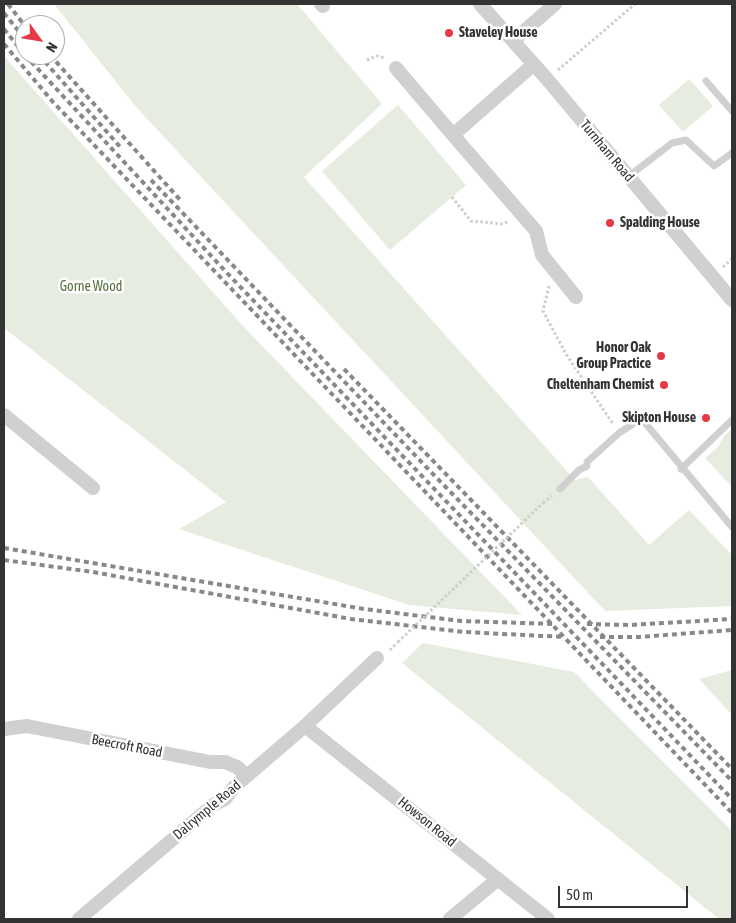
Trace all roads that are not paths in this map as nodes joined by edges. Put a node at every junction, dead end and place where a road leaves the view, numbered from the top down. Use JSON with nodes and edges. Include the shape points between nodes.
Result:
{"nodes":[{"id":1,"x":480,"y":4,"type":"edge"},
{"id":2,"x":555,"y":4,"type":"edge"},
{"id":3,"x":514,"y":41,"type":"junction"},
{"id":4,"x":534,"y":64,"type":"junction"},
{"id":5,"x":396,"y":68,"type":"dead end"},
{"id":6,"x":706,"y":81,"type":"dead end"},
{"id":7,"x":732,"y":111,"type":"edge"},
{"id":8,"x":453,"y":135,"type":"junction"},
{"id":9,"x":732,"y":153,"type":"edge"},
{"id":10,"x":629,"y":176,"type":"junction"},
{"id":11,"x":576,"y":297,"type":"dead end"},
{"id":12,"x":732,"y":300,"type":"edge"},
{"id":13,"x":4,"y":414,"type":"edge"},
{"id":14,"x":732,"y":420,"type":"edge"},
{"id":15,"x":632,"y":424,"type":"dead end"},
{"id":16,"x":646,"y":424,"type":"dead end"},
{"id":17,"x":681,"y":469,"type":"junction"},
{"id":18,"x":93,"y":488,"type":"dead end"},
{"id":19,"x":560,"y":488,"type":"dead end"},
{"id":20,"x":732,"y":527,"type":"edge"},
{"id":21,"x":377,"y":658,"type":"dead end"},
{"id":22,"x":305,"y":726,"type":"junction"},
{"id":23,"x":4,"y":728,"type":"edge"},
{"id":24,"x":247,"y":776,"type":"junction"},
{"id":25,"x":498,"y":879,"type":"junction"},
{"id":26,"x":79,"y":919,"type":"edge"},
{"id":27,"x":450,"y":919,"type":"edge"},
{"id":28,"x":548,"y":919,"type":"edge"}],
"edges":[{"from":1,"to":3,"type":"street","name":"Turnham Road"},
{"from":2,"to":3,"type":"street"},
{"from":3,"to":4,"type":"street","name":"Turnham Road"},
{"from":4,"to":8,"type":"street"},
{"from":4,"to":10,"type":"street","name":"Turnham Road"},
{"from":5,"to":8,"type":"street"},
{"from":6,"to":7,"type":"lane"},
{"from":8,"to":11,"type":"street","via":[[536,231],[542,255]]},
{"from":9,"to":10,"type":"lane","via":[[714,166],[686,140],[672,143]]},
{"from":10,"to":12,"type":"street","name":"Turnham Road"},
{"from":13,"to":18,"type":"street"},
{"from":14,"to":17,"type":"lane"},
{"from":15,"to":19,"type":"lane","via":[[618,433],[587,466]]},
{"from":16,"to":17,"type":"lane"},
{"from":17,"to":20,"type":"lane"},
{"from":21,"to":22,"type":"street","name":"Dalrymple Road"},
{"from":22,"to":24,"type":"street","name":"Dalrymple Road"},
{"from":22,"to":25,"type":"street","name":"Howson Road"},
{"from":23,"to":24,"type":"street","name":"Beecroft Road","via":[[27,726],[210,762],[225,762]]},
{"from":24,"to":26,"type":"street","name":"Dalrymple Road","via":[[225,799],[213,805]]},
{"from":25,"to":27,"type":"street"},
{"from":25,"to":28,"type":"street","name":"Howson Road"}]}
